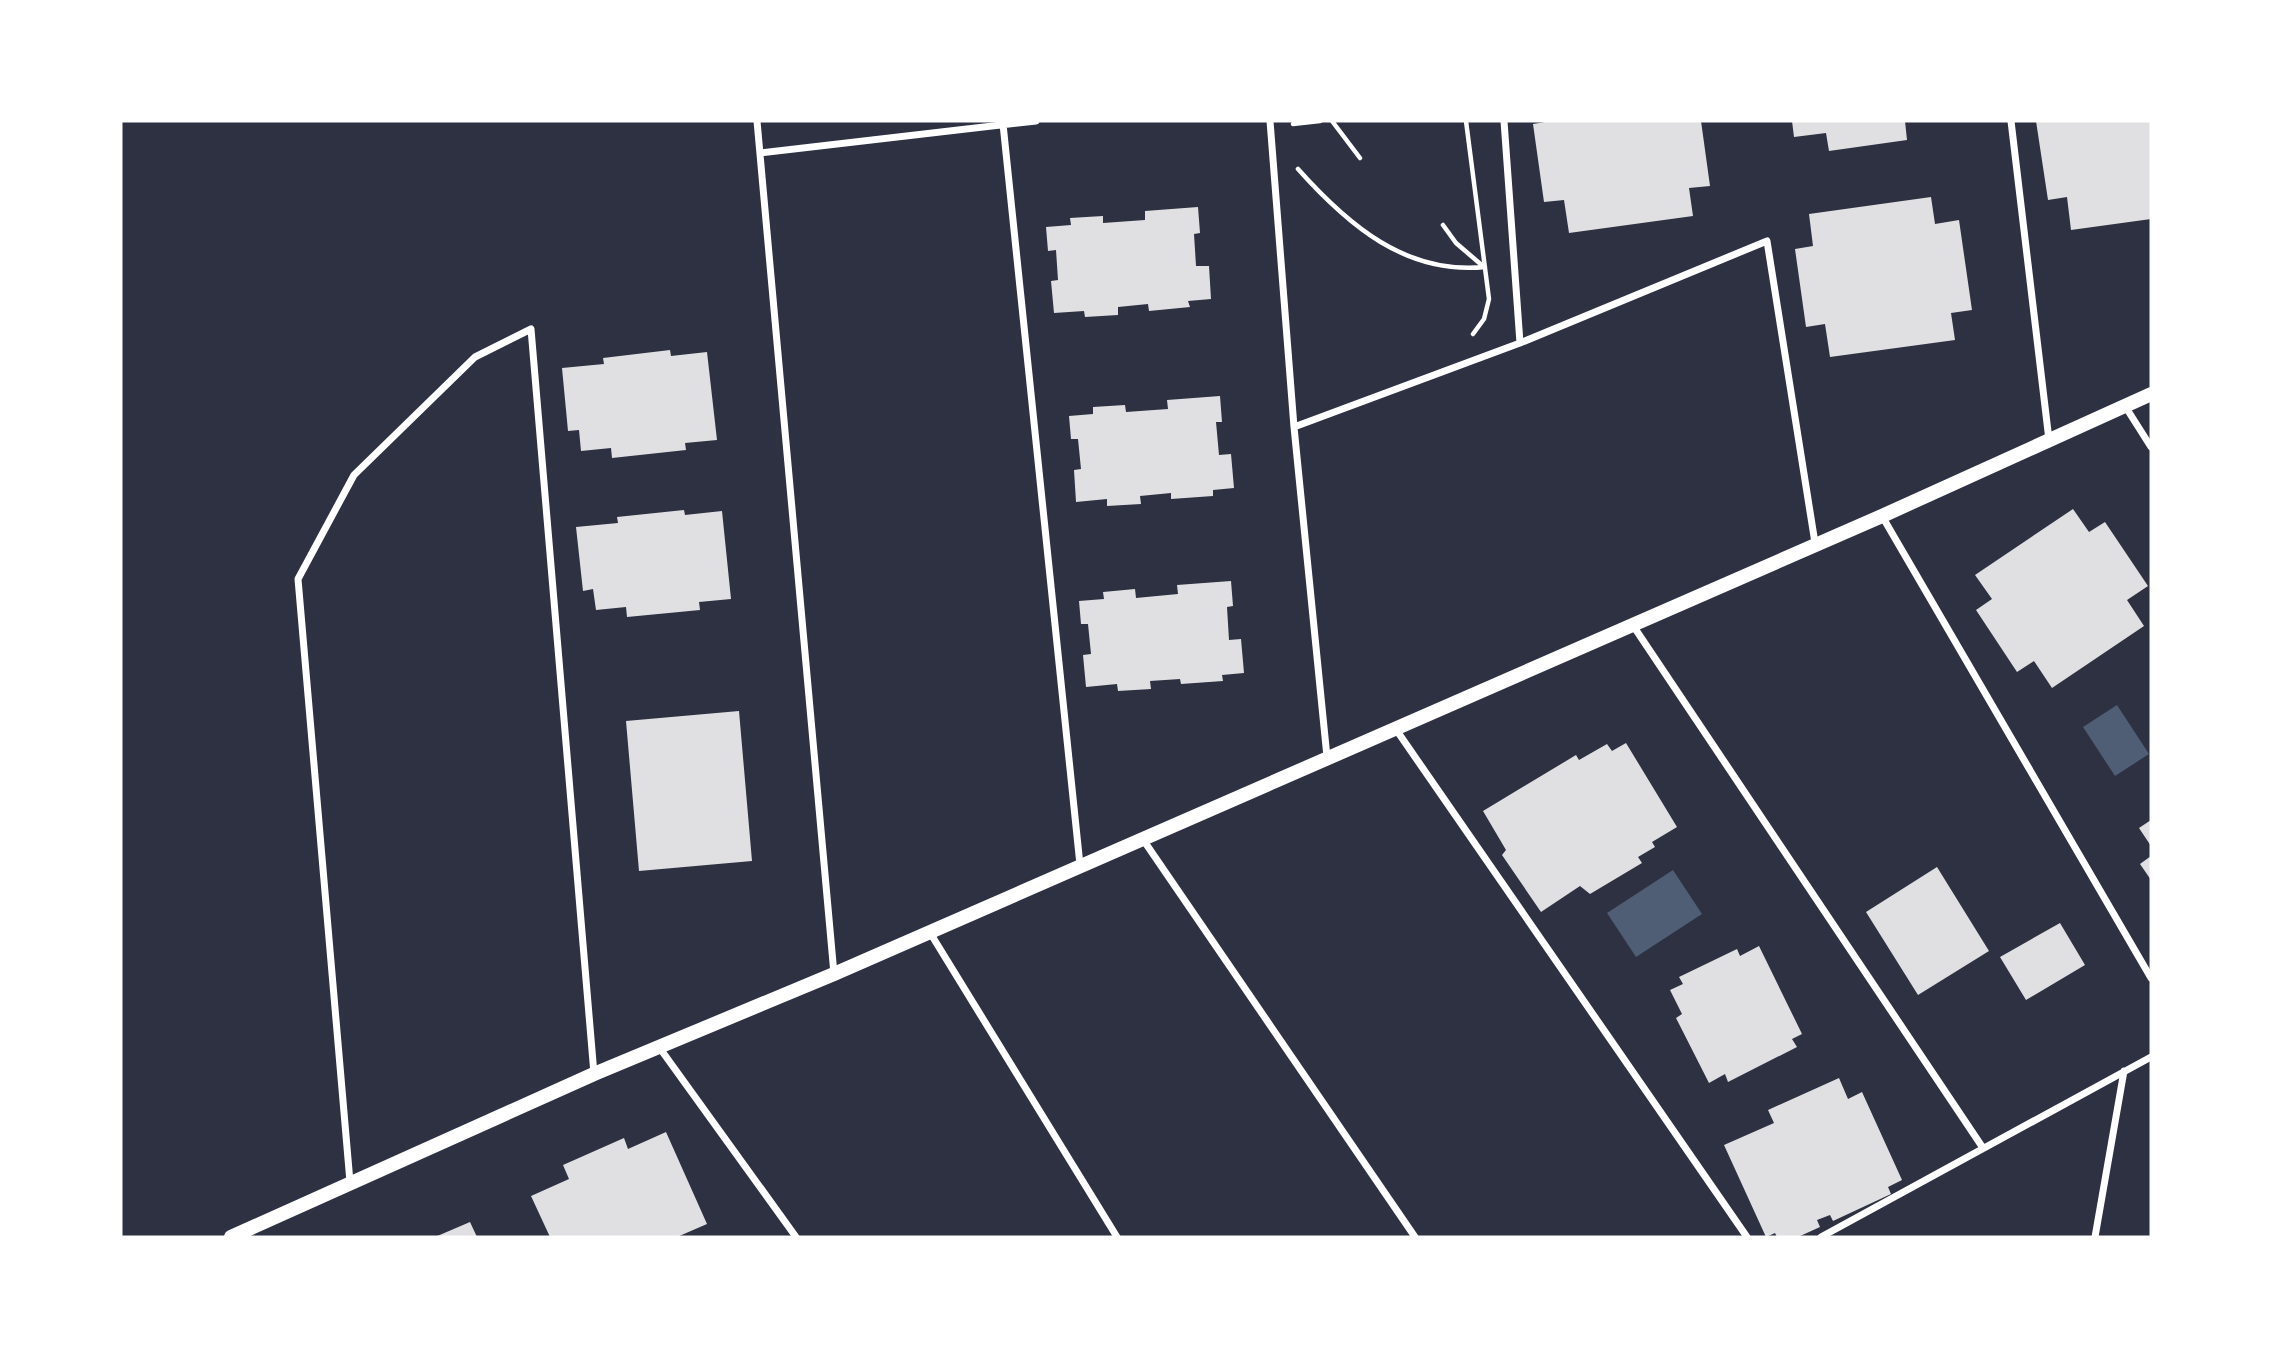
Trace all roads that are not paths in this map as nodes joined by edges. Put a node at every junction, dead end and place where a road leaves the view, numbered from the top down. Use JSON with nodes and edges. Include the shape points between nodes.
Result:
{"nodes":[{"id":1,"x":757,"y":121,"type":"edge"},
{"id":2,"x":1035,"y":121,"type":"edge"},
{"id":3,"x":1270,"y":121,"type":"edge"},
{"id":4,"x":1504,"y":121,"type":"edge"},
{"id":5,"x":2011,"y":121,"type":"edge"},
{"id":6,"x":1003,"y":124,"type":"junction"},
{"id":7,"x":760,"y":152,"type":"junction"},
{"id":8,"x":1520,"y":343,"type":"junction"},
{"id":9,"x":2151,"y":394,"type":"edge"},
{"id":10,"x":2125,"y":406,"type":"junction"},
{"id":11,"x":1294,"y":427,"type":"junction"},
{"id":12,"x":2049,"y":442,"type":"junction"},
{"id":13,"x":2151,"y":447,"type":"edge"},
{"id":14,"x":1882,"y":516,"type":"junction"},
{"id":15,"x":1815,"y":543,"type":"junction"},
{"id":16,"x":1631,"y":624,"type":"junction"},
{"id":17,"x":1395,"y":727,"type":"junction"},
{"id":18,"x":1327,"y":757,"type":"junction"},
{"id":19,"x":1141,"y":838,"type":"junction"},
{"id":20,"x":1080,"y":865,"type":"junction"},
{"id":21,"x":929,"y":932,"type":"junction"},
{"id":22,"x":834,"y":974,"type":"junction"},
{"id":23,"x":2151,"y":978,"type":"edge"},
{"id":24,"x":658,"y":1046,"type":"junction"},
{"id":25,"x":2151,"y":1057,"type":"edge"},
{"id":26,"x":2124,"y":1071,"type":"junction"},
{"id":27,"x":594,"y":1074,"type":"junction"},
{"id":28,"x":1983,"y":1148,"type":"junction"},
{"id":29,"x":350,"y":1183,"type":"junction"},
{"id":30,"x":231,"y":1237,"type":"edge"},
{"id":31,"x":796,"y":1237,"type":"edge"},
{"id":32,"x":1117,"y":1237,"type":"edge"},
{"id":33,"x":1415,"y":1237,"type":"edge"},
{"id":34,"x":1747,"y":1237,"type":"edge"},
{"id":35,"x":1821,"y":1237,"type":"edge"},
{"id":36,"x":2095,"y":1237,"type":"edge"}],
"edges":[{"from":1,"to":7,"type":"street"},
{"from":2,"to":6,"type":"street"},
{"from":3,"to":11,"type":"street"},
{"from":4,"to":8,"type":"street"},
{"from":5,"to":12,"type":"street"},
{"from":6,"to":7,"type":"street"},
{"from":6,"to":20,"type":"street"},
{"from":7,"to":22,"type":"street"},
{"from":8,"to":11,"type":"street"},
{"from":8,"to":15,"type":"street","via":[[1767,241]]},
{"from":9,"to":10,"type":"main road"},
{"from":10,"to":12,"type":"main road"},
{"from":10,"to":13,"type":"street"},
{"from":11,"to":18,"type":"street"},
{"from":12,"to":14,"type":"main road"},
{"from":14,"to":15,"type":"main road"},
{"from":14,"to":23,"type":"street"},
{"from":15,"to":16,"type":"main road"},
{"from":16,"to":17,"type":"main road"},
{"from":16,"to":28,"type":"street"},
{"from":17,"to":18,"type":"main road"},
{"from":17,"to":34,"type":"street"},
{"from":18,"to":19,"type":"main road"},
{"from":19,"to":20,"type":"main road"},
{"from":19,"to":33,"type":"street"},
{"from":20,"to":21,"type":"main road"},
{"from":21,"to":22,"type":"main road"},
{"from":21,"to":32,"type":"street"},
{"from":22,"to":24,"type":"main road"},
{"from":24,"to":27,"type":"main road"},
{"from":24,"to":31,"type":"street"},
{"from":25,"to":26,"type":"street"},
{"from":26,"to":28,"type":"street"},
{"from":26,"to":36,"type":"street"},
{"from":27,"to":29,"type":"main road"},
{"from":27,"to":29,"type":"street","via":[[531,329],[475,357],[354,475],[298,579]]},
{"from":28,"to":35,"type":"street"},
{"from":29,"to":30,"type":"main road"}]}
